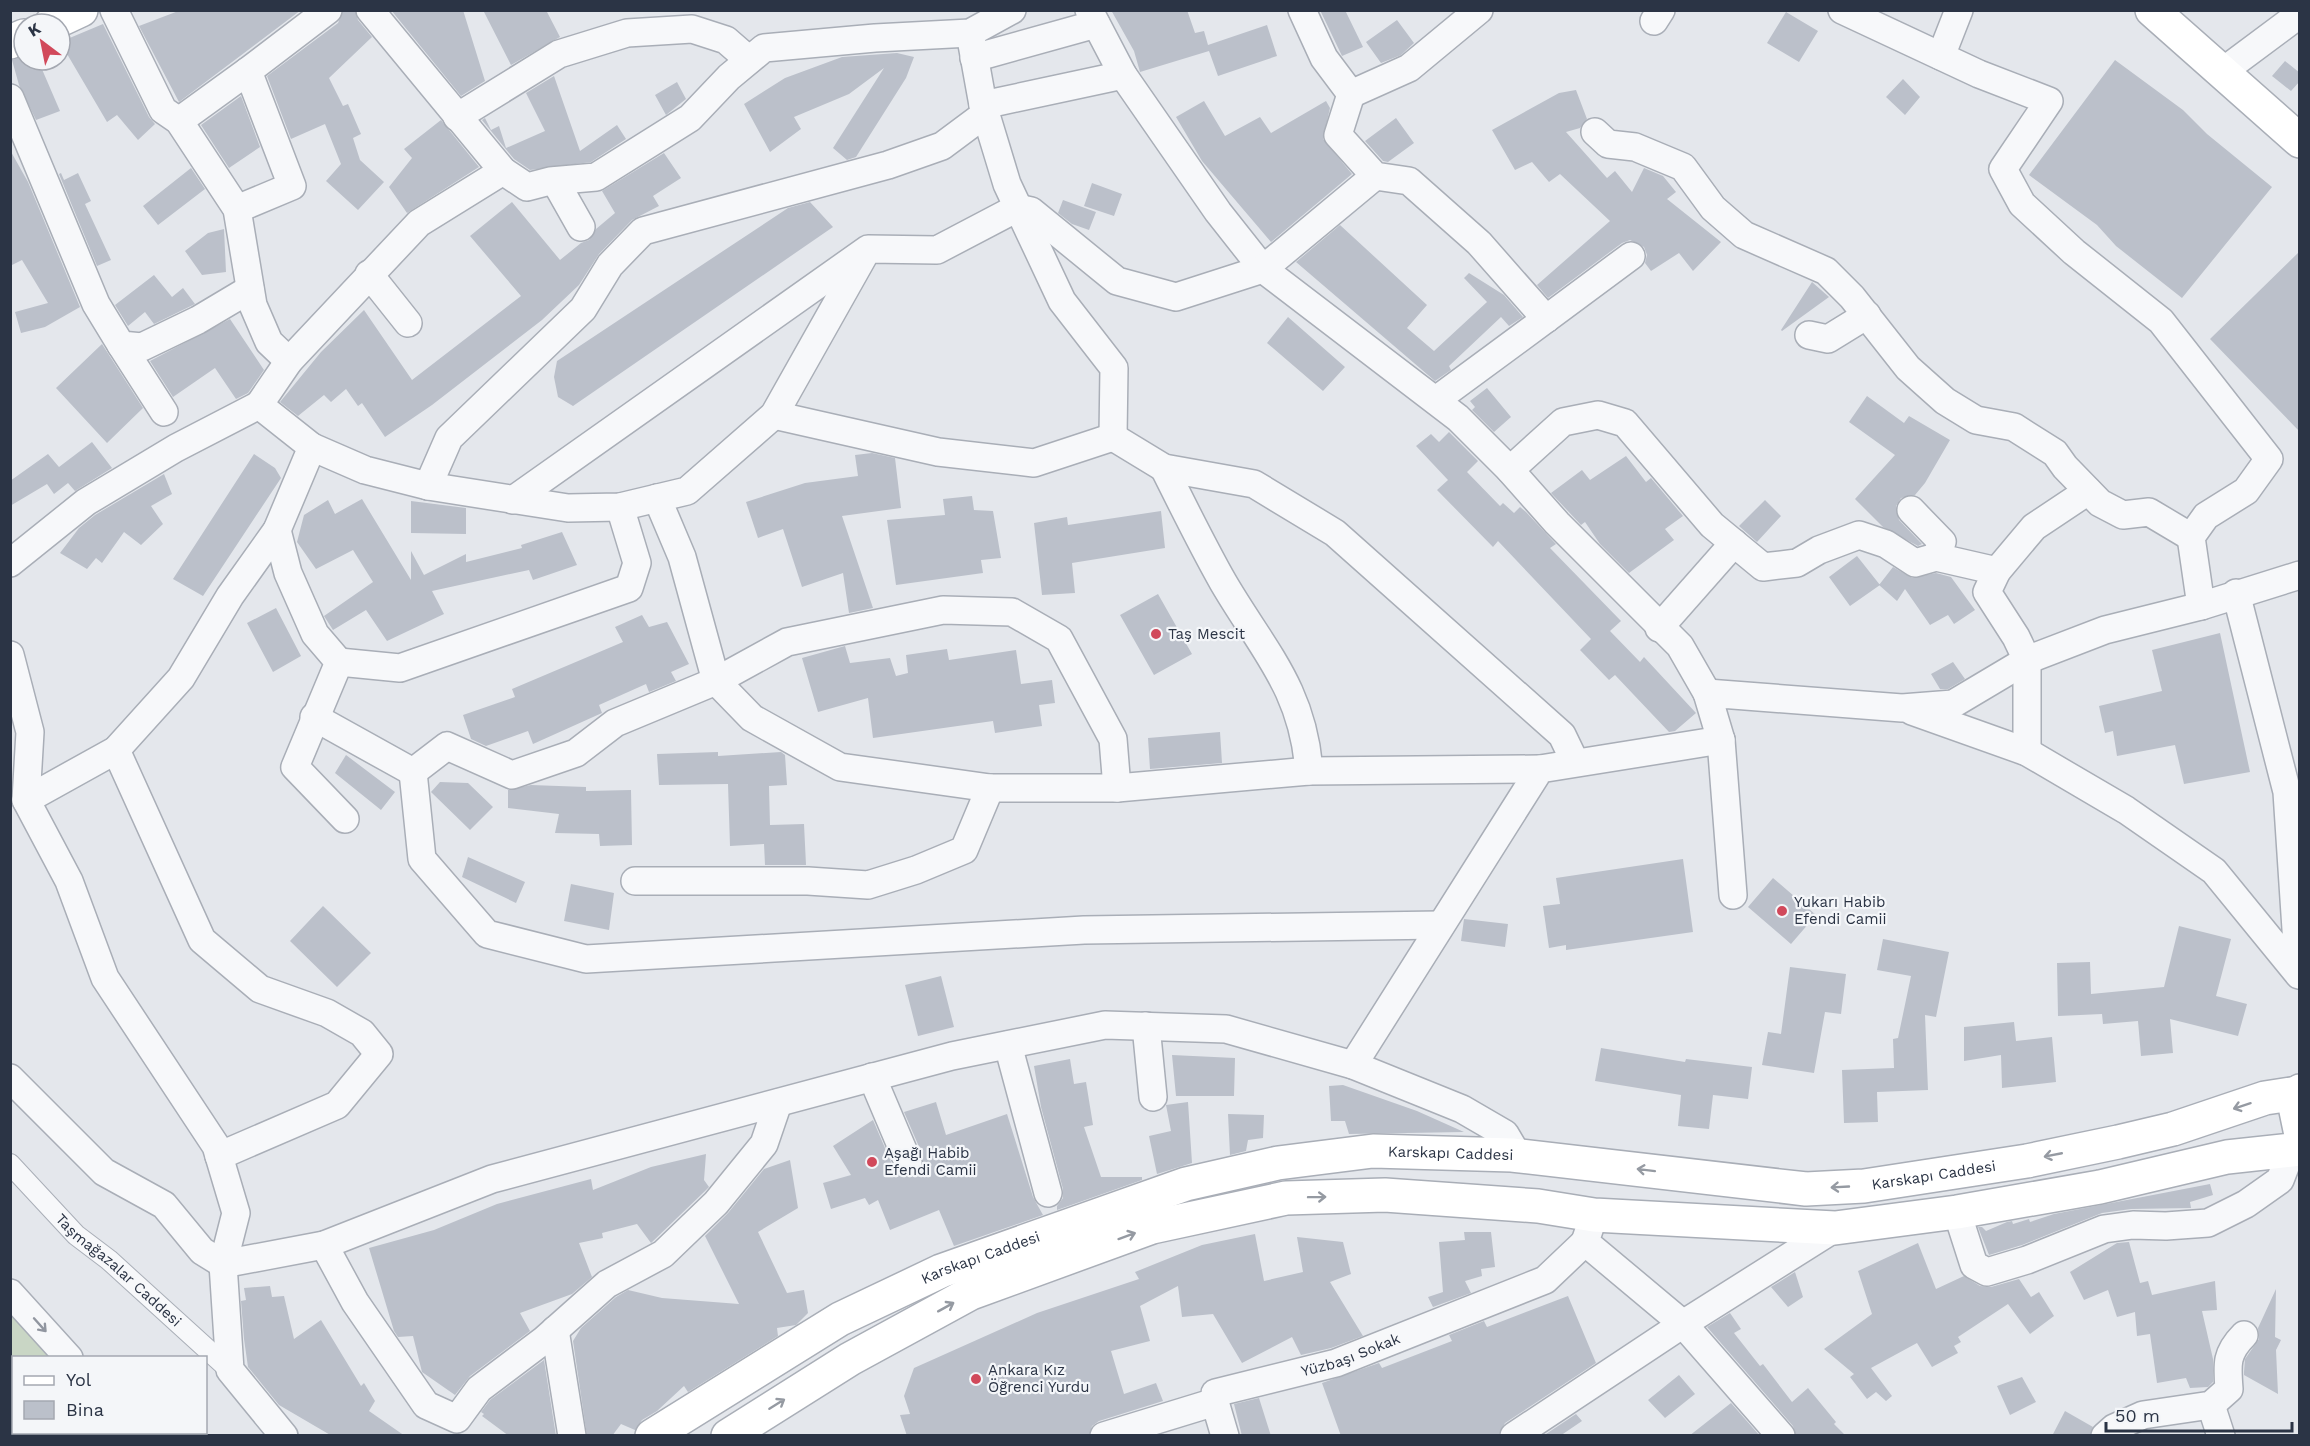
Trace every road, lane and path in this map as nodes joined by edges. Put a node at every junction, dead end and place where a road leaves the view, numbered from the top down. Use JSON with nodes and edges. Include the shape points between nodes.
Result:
{"nodes":[{"id":1,"x":114,"y":10,"type":"edge"},
{"id":2,"x":328,"y":10,"type":"edge"},
{"id":3,"x":369,"y":10,"type":"edge"},
{"id":4,"x":1012,"y":10,"type":"edge"},
{"id":5,"x":1302,"y":10,"type":"edge"},
{"id":6,"x":1479,"y":10,"type":"edge"},
{"id":7,"x":1842,"y":10,"type":"edge"},
{"id":8,"x":1959,"y":10,"type":"edge"},
{"id":9,"x":2152,"y":10,"type":"edge"},
{"id":10,"x":2300,"y":14,"type":"edge"},
{"id":11,"x":1092,"y":17,"type":"edge"},
{"id":12,"x":972,"y":46,"type":"junction"},
{"id":13,"x":1941,"y":56,"type":"junction"},
{"id":14,"x":749,"y":60,"type":"junction"},
{"id":15,"x":248,"y":70,"type":"junction"},
{"id":16,"x":2222,"y":72,"type":"junction"},
{"id":17,"x":1123,"y":75,"type":"junction"},
{"id":18,"x":1351,"y":94,"type":"junction"},
{"id":19,"x":10,"y":99,"type":"edge"},
{"id":20,"x":984,"y":109,"type":"junction"},
{"id":21,"x":457,"y":117,"type":"junction"},
{"id":22,"x":179,"y":121,"type":"junction"},
{"id":23,"x":1595,"y":132,"type":"dead end"},
{"id":24,"x":2300,"y":141,"type":"edge"},
{"id":25,"x":503,"y":171,"type":"junction"},
{"id":26,"x":1375,"y":176,"type":"junction"},
{"id":27,"x":555,"y":181,"type":"junction"},
{"id":28,"x":1017,"y":208,"type":"junction"},
{"id":29,"x":237,"y":209,"type":"junction"},
{"id":30,"x":581,"y":227,"type":"dead end"},
{"id":31,"x":868,"y":249,"type":"junction"},
{"id":32,"x":1630,"y":256,"type":"dead end"},
{"id":33,"x":1263,"y":269,"type":"junction"},
{"id":34,"x":369,"y":274,"type":"junction"},
{"id":35,"x":250,"y":289,"type":"junction"},
{"id":36,"x":1867,"y":315,"type":"junction"},
{"id":37,"x":1546,"y":319,"type":"junction"},
{"id":38,"x":408,"y":323,"type":"dead end"},
{"id":39,"x":1809,"y":335,"type":"dead end"},
{"id":40,"x":122,"y":345,"type":"junction"},
{"id":41,"x":289,"y":361,"type":"junction"},
{"id":42,"x":1436,"y":400,"type":"junction"},
{"id":43,"x":259,"y":405,"type":"junction"},
{"id":44,"x":164,"y":412,"type":"dead end"},
{"id":45,"x":774,"y":415,"type":"junction"},
{"id":46,"x":1113,"y":437,"type":"junction"},
{"id":47,"x":312,"y":447,"type":"junction"},
{"id":48,"x":1164,"y":468,"type":"junction"},
{"id":49,"x":1510,"y":470,"type":"junction"},
{"id":50,"x":428,"y":486,"type":"junction"},
{"id":51,"x":2088,"y":491,"type":"junction"},
{"id":52,"x":657,"y":498,"type":"junction"},
{"id":53,"x":513,"y":500,"type":"junction"},
{"id":54,"x":620,"y":507,"type":"junction"},
{"id":55,"x":1911,"y":510,"type":"dead end"},
{"id":56,"x":276,"y":530,"type":"junction"},
{"id":57,"x":2191,"y":537,"type":"junction"},
{"id":58,"x":1734,"y":543,"type":"junction"},
{"id":59,"x":1936,"y":556,"type":"junction"},
{"id":60,"x":10,"y":563,"type":"edge"},
{"id":61,"x":1997,"y":572,"type":"junction"},
{"id":62,"x":2300,"y":575,"type":"edge"},
{"id":63,"x":2236,"y":593,"type":"junction"},
{"id":64,"x":2201,"y":606,"type":"junction"},
{"id":65,"x":1659,"y":628,"type":"junction"},
{"id":66,"x":10,"y":655,"type":"edge"},
{"id":67,"x":2027,"y":660,"type":"junction"},
{"id":68,"x":339,"y":662,"type":"junction"},
{"id":69,"x":716,"y":681,"type":"junction"},
{"id":70,"x":1707,"y":693,"type":"junction"},
{"id":71,"x":1902,"y":708,"type":"junction"},
{"id":72,"x":314,"y":717,"type":"junction"},
{"id":73,"x":1720,"y":740,"type":"junction"},
{"id":74,"x":116,"y":750,"type":"junction"},
{"id":75,"x":2027,"y":752,"type":"junction"},
{"id":76,"x":1575,"y":762,"type":"junction"},
{"id":77,"x":1540,"y":769,"type":"junction"},
{"id":78,"x":1309,"y":771,"type":"junction"},
{"id":79,"x":413,"y":772,"type":"junction"},
{"id":80,"x":990,"y":788,"type":"junction"},
{"id":81,"x":1117,"y":788,"type":"junction"},
{"id":82,"x":26,"y":800,"type":"junction"},
{"id":83,"x":345,"y":819,"type":"dead end"},
{"id":84,"x":634,"y":881,"type":"dead end"},
{"id":85,"x":1733,"y":895,"type":"dead end"},
{"id":86,"x":1440,"y":925,"type":"junction"},
{"id":87,"x":2299,"y":975,"type":"edge"},
{"id":88,"x":1146,"y":1026,"type":"junction"},
{"id":89,"x":1008,"y":1045,"type":"junction"},
{"id":90,"x":1353,"y":1065,"type":"junction"},
{"id":91,"x":872,"y":1077,"type":"junction"},
{"id":92,"x":10,"y":1078,"type":"edge"},
{"id":93,"x":2299,"y":1092,"type":"edge"},
{"id":94,"x":1153,"y":1096,"type":"dead end"},
{"id":95,"x":778,"y":1103,"type":"junction"},
{"id":96,"x":2297,"y":1143,"type":"edge"},
{"id":97,"x":219,"y":1156,"type":"junction"},
{"id":98,"x":1518,"y":1156,"type":"junction"},
{"id":99,"x":908,"y":1162,"type":"dead end"},
{"id":100,"x":10,"y":1164,"type":"edge"},
{"id":101,"x":1048,"y":1193,"type":"dead end"},
{"id":102,"x":1957,"y":1212,"type":"junction"},
{"id":103,"x":1590,"y":1228,"type":"junction"},
{"id":104,"x":1835,"y":1228,"type":"junction"},
{"id":105,"x":324,"y":1245,"type":"junction"},
{"id":106,"x":223,"y":1264,"type":"junction"},
{"id":107,"x":10,"y":1293,"type":"edge"},
{"id":108,"x":1683,"y":1324,"type":"junction"},
{"id":109,"x":555,"y":1330,"type":"junction"},
{"id":110,"x":2244,"y":1335,"type":"dead end"},
{"id":111,"x":67,"y":1356,"type":"edge"},
{"id":112,"x":230,"y":1370,"type":"junction"},
{"id":113,"x":1215,"y":1402,"type":"junction"},
{"id":114,"x":2211,"y":1405,"type":"junction"},
{"id":115,"x":746,"y":1431,"type":"edge"},
{"id":116,"x":284,"y":1436,"type":"edge"},
{"id":117,"x":572,"y":1436,"type":"edge"},
{"id":118,"x":652,"y":1436,"type":"edge"},
{"id":119,"x":1104,"y":1436,"type":"edge"},
{"id":120,"x":1225,"y":1436,"type":"edge"},
{"id":121,"x":1514,"y":1436,"type":"edge"},
{"id":122,"x":1780,"y":1436,"type":"edge"},
{"id":123,"x":2105,"y":1436,"type":"edge"},
{"id":124,"x":2222,"y":1436,"type":"edge"}],
"edges":[{"from":1,"to":22,"type":"street","via":[[163,110]]},
{"from":2,"to":15,"type":"street"},
{"from":3,"to":21,"type":"street"},
{"from":4,"to":12,"type":"street"},
{"from":5,"to":18,"type":"street","via":[[1324,58]]},
{"from":6,"to":18,"type":"street","via":[[1409,68]]},
{"from":7,"to":13,"type":"street"},
{"from":8,"to":13,"type":"street"},
{"from":9,"to":16,"type":"main road"},
{"from":10,"to":16,"type":"street"},
{"from":11,"to":12,"type":"street"},
{"from":11,"to":17,"type":"street"},
{"from":12,"to":14,"type":"street","via":[[875,38],[764,48]]},
{"from":12,"to":20,"type":"street"},
{"from":13,"to":57,"type":"street","via":[[2049,101],[2003,169],[2022,204],[2074,252],[2161,321],[2269,459],[2246,491],[2206,516]]},
{"from":14,"to":21,"type":"street","via":[[726,40],[692,29],[627,33],[559,54]]},
{"from":14,"to":27,"type":"street","via":[[690,118],[641,150],[596,177]]},
{"from":15,"to":22,"type":"street"},
{"from":15,"to":29,"type":"street","via":[[292,186]]},
{"from":16,"to":24,"type":"main road"},
{"from":17,"to":20,"type":"street"},
{"from":17,"to":33,"type":"street","via":[[1218,212]]},
{"from":18,"to":26,"type":"street","via":[[1338,135]]},
{"from":19,"to":40,"type":"street","via":[[96,304]]},
{"from":20,"to":28,"type":"street"},
{"from":20,"to":50,"type":"street","via":[[942,146],[888,165],[643,231],[610,266],[583,309],[449,438]]},
{"from":21,"to":25,"type":"street"},
{"from":22,"to":29,"type":"street"},
{"from":23,"to":36,"type":"street","via":[[1608,144],[1635,147],[1683,167],[1713,208],[1744,235],[1826,271]]},
{"from":25,"to":27,"type":"street","via":[[527,187]]},
{"from":25,"to":34,"type":"street","via":[[419,223]]},
{"from":26,"to":33,"type":"street"},
{"from":26,"to":37,"type":"street","via":[[1409,181],[1479,243]]},
{"from":27,"to":30,"type":"street"},
{"from":28,"to":31,"type":"street","via":[[937,250]]},
{"from":28,"to":33,"type":"street","via":[[1031,211],[1117,281],[1176,297]]},
{"from":28,"to":46,"type":"street","via":[[1062,301],[1114,368]]},
{"from":29,"to":35,"type":"street"},
{"from":31,"to":45,"type":"street"},
{"from":31,"to":53,"type":"street"},
{"from":32,"to":37,"type":"street"},
{"from":33,"to":42,"type":"street"},
{"from":34,"to":38,"type":"street"},
{"from":34,"to":41,"type":"street"},
{"from":35,"to":40,"type":"street","via":[[142,347]]},
{"from":35,"to":41,"type":"street","via":[[269,342]]},
{"from":36,"to":39,"type":"street","via":[[1828,339]]},
{"from":36,"to":51,"type":"street","via":[[1908,368],[1945,401],[1976,420],[2014,427],[2055,453]]},
{"from":37,"to":42,"type":"street"},
{"from":40,"to":44,"type":"street"},
{"from":41,"to":43,"type":"street"},
{"from":42,"to":49,"type":"street"},
{"from":43,"to":47,"type":"street"},
{"from":43,"to":60,"type":"street","via":[[176,448],[86,502]]},
{"from":45,"to":46,"type":"street","via":[[938,452],[1034,463]]},
{"from":45,"to":52,"type":"street","via":[[687,491]]},
{"from":46,"to":48,"type":"street"},
{"from":47,"to":50,"type":"street","via":[[366,470]]},
{"from":47,"to":56,"type":"street"},
{"from":48,"to":76,"type":"street","via":[[1254,484],[1335,533],[1562,735]]},
{"from":48,"to":78,"type":"street","via":[[1224,583],[1291,692],[1307,742]]},
{"from":49,"to":58,"type":"street","via":[[1563,422],[1598,415],[1625,423],[1712,525]]},
{"from":49,"to":65,"type":"street"},
{"from":50,"to":53,"type":"street"},
{"from":51,"to":57,"type":"street","via":[[2100,503],[2123,515],[2149,512]]},
{"from":51,"to":61,"type":"street","via":[[2034,527]]},
{"from":52,"to":54,"type":"street"},
{"from":52,"to":69,"type":"street","via":[[682,557]]},
{"from":53,"to":54,"type":"street","via":[[568,508]]},
{"from":54,"to":68,"type":"street","via":[[637,563],[629,588],[400,668]]},
{"from":55,"to":59,"type":"street","via":[[1942,542]]},
{"from":56,"to":68,"type":"street","via":[[288,573],[315,634]]},
{"from":56,"to":74,"type":"street","via":[[230,596],[181,678]]},
{"from":57,"to":64,"type":"street"},
{"from":58,"to":59,"type":"street","via":[[1763,567],[1797,563],[1819,549],[1859,535],[1886,544],[1915,563]]},
{"from":58,"to":65,"type":"street"},
{"from":59,"to":61,"type":"street"},
{"from":61,"to":67,"type":"street","via":[[1987,592]]},
{"from":62,"to":63,"type":"street"},
{"from":63,"to":64,"type":"street"},
{"from":63,"to":87,"type":"street","via":[[2287,792]]},
{"from":64,"to":67,"type":"street","via":[[2105,630]]},
{"from":65,"to":70,"type":"street","via":[[1680,646]]},
{"from":66,"to":82,"type":"street","via":[[30,732]]},
{"from":67,"to":71,"type":"street","via":[[1953,704]]},
{"from":67,"to":75,"type":"street"},
{"from":68,"to":72,"type":"street"},
{"from":69,"to":79,"type":"street","via":[[615,723],[576,753],[512,775],[447,746]]},
{"from":69,"to":80,"type":"street","via":[[752,718],[840,767]]},
{"from":69,"to":81,"type":"street","via":[[787,642],[943,610],[1012,612],[1059,639],[1113,738]]},
{"from":70,"to":71,"type":"street"},
{"from":70,"to":73,"type":"street"},
{"from":71,"to":75,"type":"street"},
{"from":72,"to":79,"type":"street"},
{"from":72,"to":83,"type":"street","via":[[295,767]]},
{"from":73,"to":76,"type":"street"},
{"from":73,"to":85,"type":"street"},
{"from":74,"to":82,"type":"street"},
{"from":74,"to":97,"type":"street","via":[[202,940],[260,988],[327,1013],[362,1033],[379,1054],[337,1105]]},
{"from":75,"to":87,"type":"street","via":[[2126,810],[2214,871]]},
{"from":76,"to":77,"type":"street"},
{"from":77,"to":78,"type":"street"},
{"from":77,"to":86,"type":"street"},
{"from":78,"to":81,"type":"street"},
{"from":79,"to":86,"type":"street","via":[[423,859],[487,934],[586,959],[1084,930]]},
{"from":80,"to":81,"type":"street"},
{"from":80,"to":84,"type":"street","via":[[964,850],[868,885]]},
{"from":82,"to":97,"type":"street","via":[[69,881],[105,978]]},
{"from":86,"to":90,"type":"street"},
{"from":88,"to":89,"type":"street","via":[[1105,1025]]},
{"from":88,"to":90,"type":"street","via":[[1226,1029]]},
{"from":88,"to":94,"type":"street"},
{"from":89,"to":91,"type":"street"},
{"from":89,"to":101,"type":"street"},
{"from":90,"to":98,"type":"street","via":[[1462,1109],[1505,1134]]},
{"from":91,"to":95,"type":"street"},
{"from":91,"to":99,"type":"street"},
{"from":92,"to":106,"type":"street","via":[[104,1172],[164,1205],[202,1251]]},
{"from":93,"to":96,"type":"main road","via":[[2295,1113]]},
{"from":93,"to":98,"type":"main road","name":"Karskapı Caddesi","one_way":true,"via":[[2265,1098],[2173,1129],[2118,1142],[2027,1161],[1864,1186],[1806,1189]]},
{"from":95,"to":105,"type":"street","via":[[492,1179]]},
{"from":95,"to":109,"type":"street","via":[[764,1144],[716,1203],[663,1254],[607,1284]]},
{"from":96,"to":102,"type":"main road","via":[[2100,1187]]},
{"from":96,"to":102,"type":"street","via":[[2280,1180],[2246,1204],[2208,1223],[2104,1229],[1987,1272],[1974,1265]]},
{"from":97,"to":106,"type":"street","via":[[236,1213]]},
{"from":98,"to":118,"type":"main road","name":"Karskapı Caddesi","via":[[1373,1151],[1278,1163],[1186,1184],[941,1271],[840,1319]]},
{"from":100,"to":112,"type":"street","name":"Taşmağazalar Caddesi","via":[[75,1235],[109,1260]]},
{"from":102,"to":104,"type":"main road"},
{"from":103,"to":104,"type":"main road"},
{"from":103,"to":108,"type":"street"},
{"from":103,"to":113,"type":"street","name":"Yüzbaşı Sokak","via":[[1545,1280],[1336,1363],[1215,1393]]},
{"from":115,"to":103,"type":"main road","one_way":true,"via":[[850,1359],[971,1293],[1152,1227],[1286,1198],[1385,1195],[1538,1206]]},
{"from":104,"to":108,"type":"street"},
{"from":105,"to":106,"type":"street"},
{"from":105,"to":109,"type":"street","via":[[355,1302],[426,1405],[458,1419],[479,1389]]},
{"from":106,"to":112,"type":"street"},
{"from":107,"to":111,"type":"street","one_way":true},
{"from":108,"to":121,"type":"street"},
{"from":108,"to":122,"type":"street"},
{"from":109,"to":117,"type":"street"},
{"from":110,"to":114,"type":"street","via":[[2231,1347],[2227,1366],[2229,1389]]},
{"from":112,"to":116,"type":"street"},
{"from":113,"to":119,"type":"street","name":"Yüzbaşı Sokak"},
{"from":113,"to":120,"type":"street"},
{"from":114,"to":123,"type":"street","via":[[2144,1414]]},
{"from":114,"to":124,"type":"street"}]}
